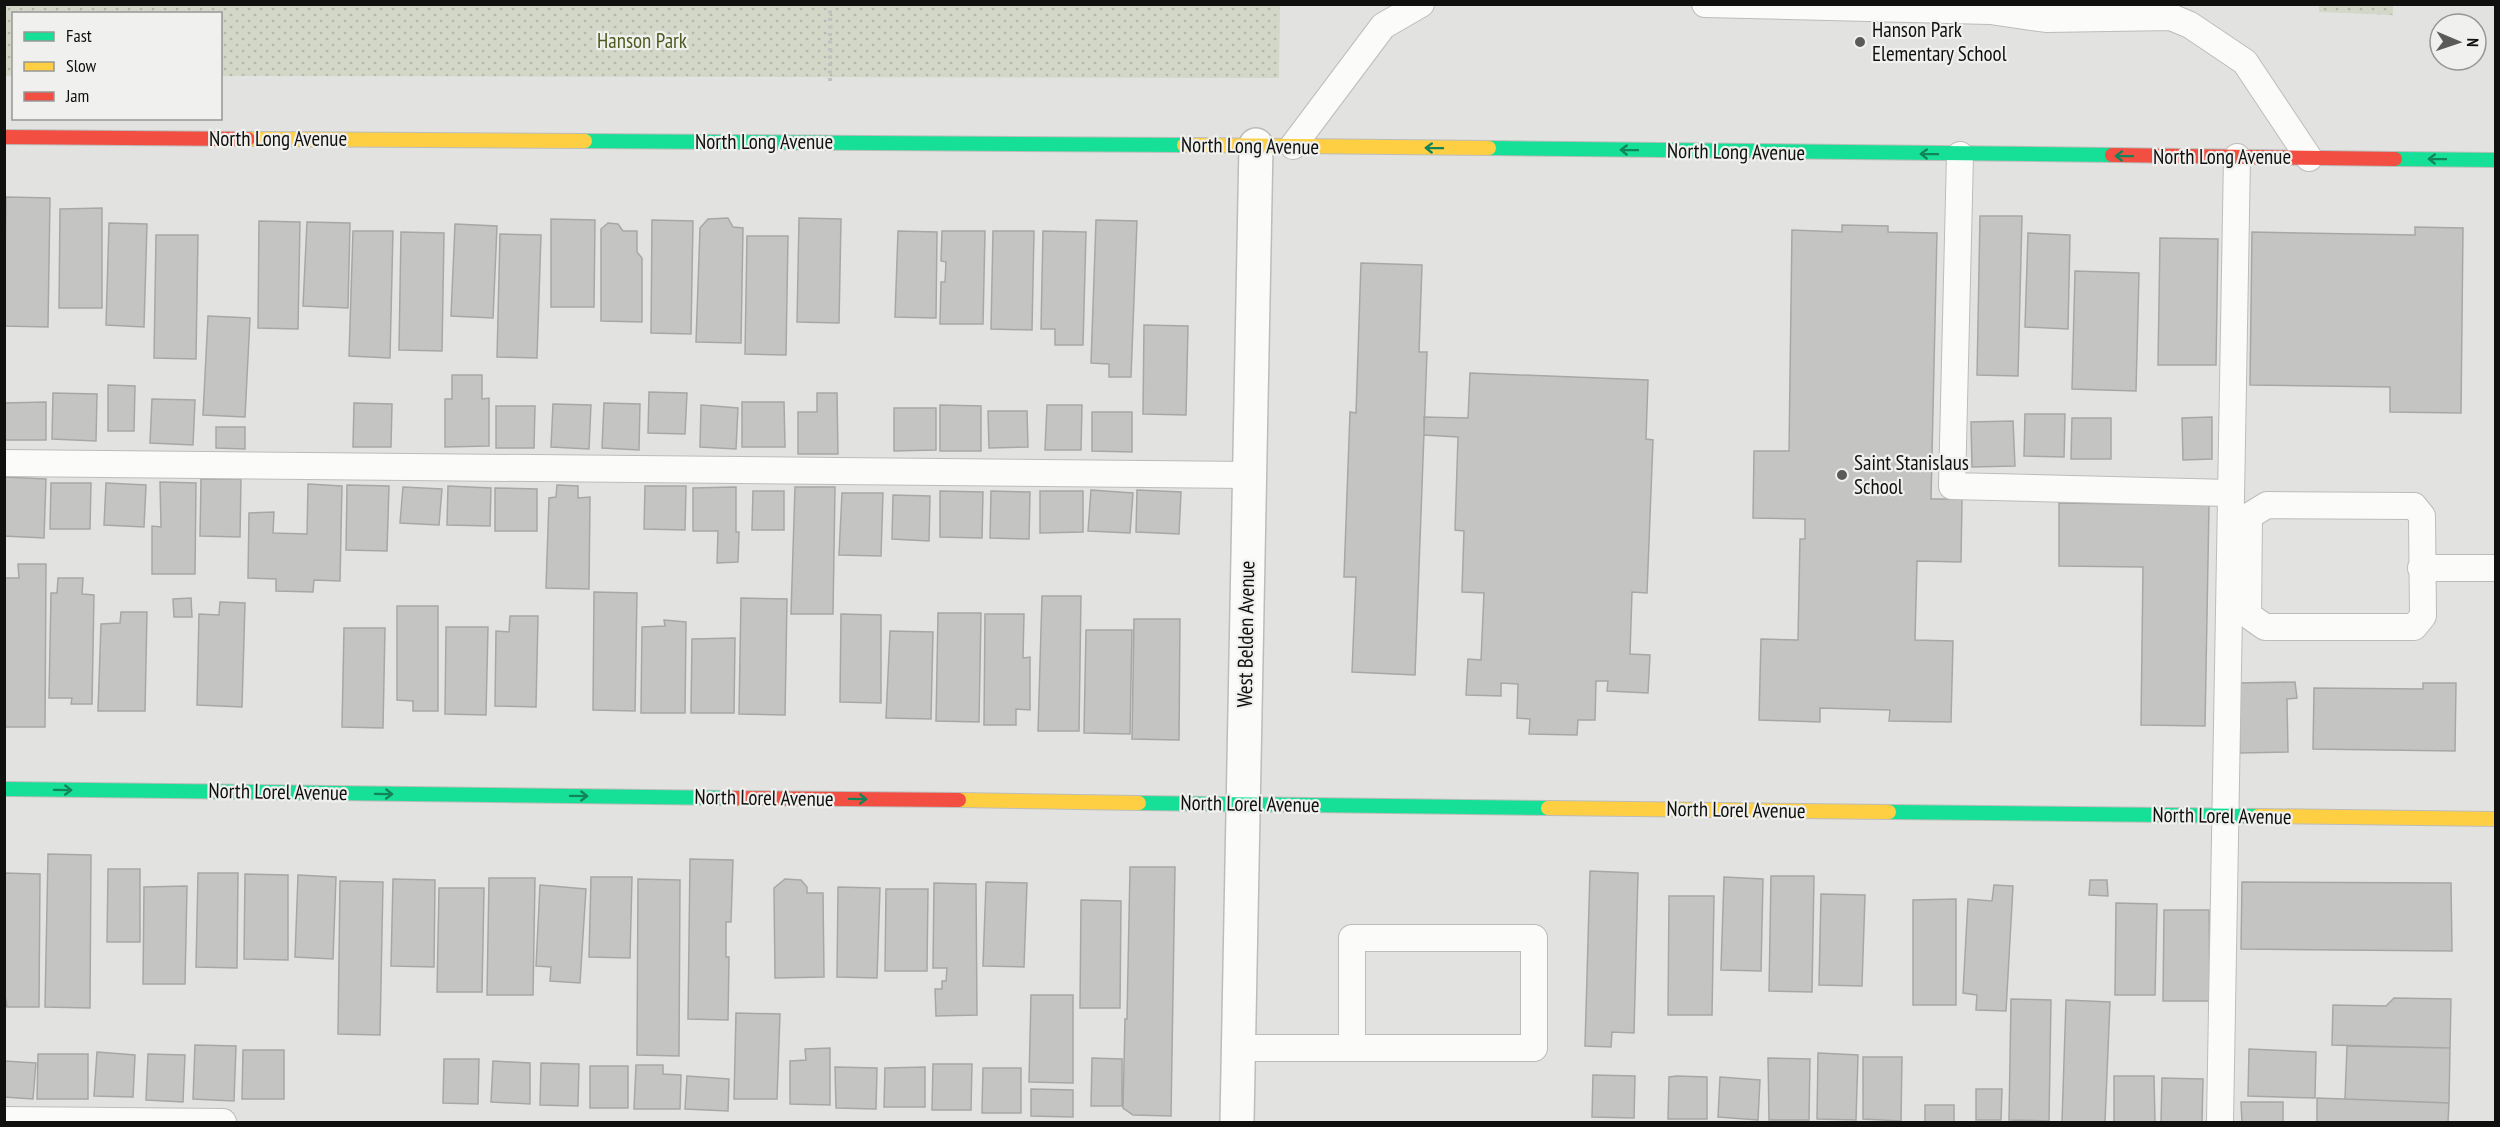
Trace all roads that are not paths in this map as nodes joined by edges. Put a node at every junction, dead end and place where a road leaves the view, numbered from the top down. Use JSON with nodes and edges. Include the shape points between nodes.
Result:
{"nodes":[{"id":1,"x":1421,"y":4,"type":"edge"},
{"id":2,"x":1706,"y":4,"type":"edge"},
{"id":3,"x":4,"y":137,"type":"edge"},
{"id":4,"x":1256,"y":145,"type":"junction"},
{"id":5,"x":1293,"y":146,"type":"junction"},
{"id":6,"x":1959,"y":155,"type":"junction"},
{"id":7,"x":2237,"y":158,"type":"junction"},
{"id":8,"x":2309,"y":158,"type":"junction"},
{"id":9,"x":2496,"y":160,"type":"edge"},
{"id":10,"x":4,"y":464,"type":"edge"},
{"id":11,"x":1248,"y":476,"type":"junction"},
{"id":12,"x":2230,"y":493,"type":"junction"},
{"id":13,"x":2421,"y":568,"type":"junction"},
{"id":14,"x":2496,"y":568,"type":"edge"},
{"id":15,"x":4,"y":789,"type":"edge"},
{"id":16,"x":1243,"y":804,"type":"junction"},
{"id":17,"x":2225,"y":816,"type":"junction"},
{"id":18,"x":2496,"y":819,"type":"edge"},
{"id":19,"x":1239,"y":1048,"type":"junction"},
{"id":20,"x":1352,"y":1048,"type":"junction"},
{"id":21,"x":4,"y":1120,"type":"edge"},
{"id":22,"x":223,"y":1122,"type":"edge"},
{"id":23,"x":1237,"y":1122,"type":"edge"},
{"id":24,"x":2220,"y":1122,"type":"edge"}],
"edges":[{"from":1,"to":5,"type":"lane","via":[[1383,26]]},
{"from":2,"to":8,"type":"lane","via":[[1990,11],[2046,19],[2171,17],[2190,25],[2245,62]]},
{"from":3,"to":4,"type":"street","name":"North Long Avenue"},
{"from":4,"to":5,"type":"street","name":"North Long Avenue"},
{"from":4,"to":11,"type":"street","name":"West Belden Avenue"},
{"from":6,"to":5,"type":"street","name":"North Long Avenue","one_way":true},
{"from":7,"to":6,"type":"street","name":"North Long Avenue","one_way":true},
{"from":6,"to":12,"type":"lane","via":[[1952,486]]},
{"from":7,"to":8,"type":"street","name":"North Long Avenue"},
{"from":7,"to":12,"type":"lane"},
{"from":9,"to":8,"type":"street","name":"North Long Avenue","one_way":true},
{"from":10,"to":11,"type":"lane"},
{"from":11,"to":16,"type":"street","name":"West Belden Avenue"},
{"from":12,"to":17,"type":"lane"},
{"from":13,"to":13,"type":"lane","via":[[2423,616],[2414,627],[2265,627],[2248,615],[2249,516],[2267,505],[2414,506],[2422,516]]},
{"from":13,"to":14,"type":"lane"},
{"from":15,"to":16,"type":"street","name":"North Lorel Avenue","one_way":true},
{"from":16,"to":17,"type":"street","name":"North Lorel Avenue"},
{"from":16,"to":19,"type":"street","name":"West Belden Avenue"},
{"from":17,"to":18,"type":"street","name":"North Lorel Avenue"},
{"from":17,"to":24,"type":"lane"},
{"from":19,"to":20,"type":"lane"},
{"from":19,"to":23,"type":"street","name":"West Belden Avenue"},
{"from":20,"to":20,"type":"lane","via":[[1534,1048],[1534,938],[1352,938]]},
{"from":21,"to":22,"type":"lane"}]}
